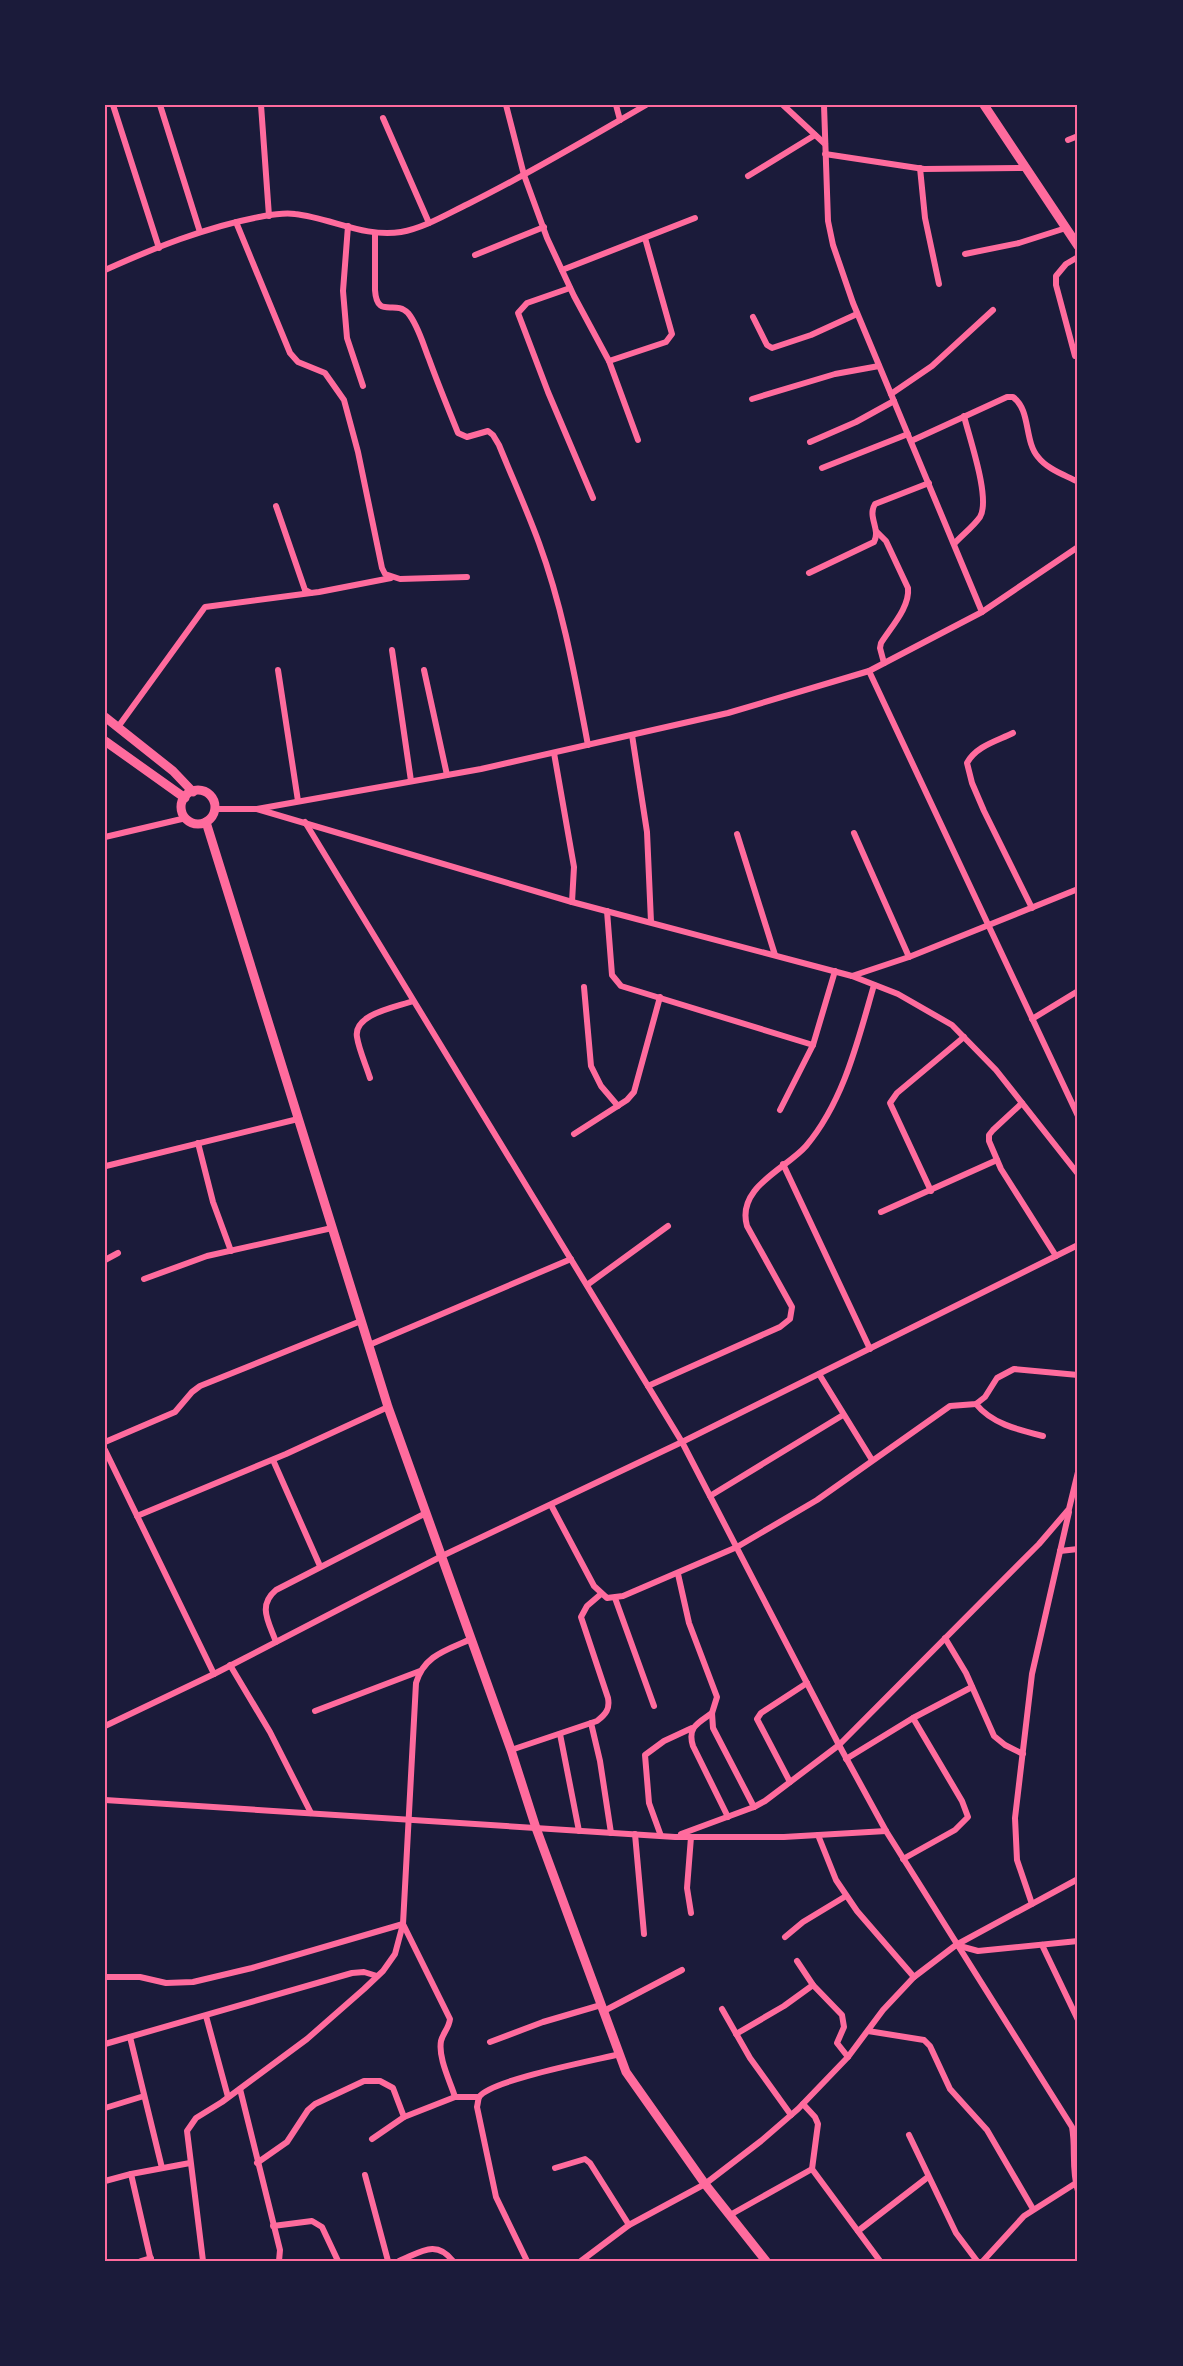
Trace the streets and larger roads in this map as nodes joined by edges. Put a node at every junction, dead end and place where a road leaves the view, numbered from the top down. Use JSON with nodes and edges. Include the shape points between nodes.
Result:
{"nodes":[{"id":1,"x":113,"y":105,"type":"edge"},
{"id":2,"x":160,"y":105,"type":"edge"},
{"id":3,"x":261,"y":105,"type":"edge"},
{"id":4,"x":506,"y":105,"type":"edge"},
{"id":5,"x":616,"y":105,"type":"edge"},
{"id":6,"x":646,"y":105,"type":"edge"},
{"id":7,"x":783,"y":105,"type":"edge"},
{"id":8,"x":824,"y":105,"type":"edge"},
{"id":9,"x":984,"y":105,"type":"edge"},
{"id":10,"x":383,"y":118,"type":"dead end"},
{"id":11,"x":620,"y":120,"type":"junction"},
{"id":12,"x":815,"y":135,"type":"junction"},
{"id":13,"x":1078,"y":136,"type":"edge"},
{"id":14,"x":1068,"y":140,"type":"dead end"},
{"id":15,"x":825,"y":144,"type":"junction"},
{"id":16,"x":825,"y":154,"type":"junction"},
{"id":17,"x":920,"y":168,"type":"junction"},
{"id":18,"x":1026,"y":168,"type":"junction"},
{"id":19,"x":524,"y":175,"type":"junction"},
{"id":20,"x":748,"y":176,"type":"dead end"},
{"id":21,"x":268,"y":216,"type":"junction"},
{"id":22,"x":695,"y":218,"type":"dead end"},
{"id":23,"x":236,"y":222,"type":"junction"},
{"id":24,"x":429,"y":223,"type":"junction"},
{"id":25,"x":348,"y":226,"type":"junction"},
{"id":26,"x":544,"y":227,"type":"junction"},
{"id":27,"x":1066,"y":228,"type":"junction"},
{"id":28,"x":200,"y":232,"type":"junction"},
{"id":29,"x":375,"y":233,"type":"junction"},
{"id":30,"x":645,"y":238,"type":"junction"},
{"id":31,"x":1078,"y":246,"type":"edge"},
{"id":32,"x":159,"y":248,"type":"junction"},
{"id":33,"x":965,"y":254,"type":"dead end"},
{"id":34,"x":475,"y":255,"type":"dead end"},
{"id":35,"x":1078,"y":257,"type":"edge"},
{"id":36,"x":105,"y":270,"type":"edge"},
{"id":37,"x":562,"y":270,"type":"junction"},
{"id":38,"x":939,"y":284,"type":"dead end"},
{"id":39,"x":570,"y":288,"type":"junction"},
{"id":40,"x":993,"y":310,"type":"dead end"},
{"id":41,"x":857,"y":314,"type":"junction"},
{"id":42,"x":753,"y":317,"type":"dead end"},
{"id":43,"x":1075,"y":356,"type":"dead end"},
{"id":44,"x":609,"y":362,"type":"junction"},
{"id":45,"x":879,"y":366,"type":"junction"},
{"id":46,"x":363,"y":386,"type":"dead end"},
{"id":47,"x":891,"y":394,"type":"junction"},
{"id":48,"x":752,"y":399,"type":"dead end"},
{"id":49,"x":894,"y":401,"type":"junction"},
{"id":50,"x":964,"y":416,"type":"junction"},
{"id":51,"x":910,"y":438,"type":"junction"},
{"id":52,"x":638,"y":440,"type":"dead end"},
{"id":53,"x":810,"y":442,"type":"dead end"},
{"id":54,"x":822,"y":468,"type":"dead end"},
{"id":55,"x":1078,"y":482,"type":"edge"},
{"id":56,"x":929,"y":483,"type":"junction"},
{"id":57,"x":592,"y":498,"type":"dead end"},
{"id":58,"x":276,"y":506,"type":"dead end"},
{"id":59,"x":877,"y":532,"type":"junction"},
{"id":60,"x":954,"y":544,"type":"junction"},
{"id":61,"x":1078,"y":547,"type":"edge"},
{"id":62,"x":809,"y":573,"type":"dead end"},
{"id":63,"x":467,"y":577,"type":"dead end"},
{"id":64,"x":391,"y":578,"type":"junction"},
{"id":65,"x":311,"y":593,"type":"junction"},
{"id":66,"x":982,"y":612,"type":"junction"},
{"id":67,"x":392,"y":650,"type":"dead end"},
{"id":68,"x":884,"y":663,"type":"junction"},
{"id":69,"x":279,"y":670,"type":"dead end"},
{"id":70,"x":424,"y":670,"type":"dead end"},
{"id":71,"x":868,"y":671,"type":"junction"},
{"id":72,"x":105,"y":717,"type":"edge"},
{"id":73,"x":118,"y":727,"type":"junction"},
{"id":74,"x":1013,"y":733,"type":"dead end"},
{"id":75,"x":632,"y":735,"type":"junction"},
{"id":76,"x":105,"y":741,"type":"edge"},
{"id":77,"x":588,"y":745,"type":"junction"},
{"id":78,"x":554,"y":753,"type":"junction"},
{"id":79,"x":447,"y":775,"type":"junction"},
{"id":80,"x":411,"y":782,"type":"junction"},
{"id":81,"x":193,"y":792,"type":"junction"},
{"id":82,"x":185,"y":798,"type":"junction"},
{"id":83,"x":298,"y":801,"type":"junction"},
{"id":84,"x":215,"y":809,"type":"junction"},
{"id":85,"x":257,"y":809,"type":"junction"},
{"id":86,"x":186,"y":818,"type":"junction"},
{"id":87,"x":206,"y":822,"type":"junction"},
{"id":88,"x":305,"y":822,"type":"junction"},
{"id":89,"x":855,"y":833,"type":"dead end"},
{"id":90,"x":737,"y":834,"type":"dead end"},
{"id":91,"x":105,"y":837,"type":"edge"},
{"id":92,"x":1078,"y":889,"type":"edge"},
{"id":93,"x":572,"y":902,"type":"junction"},
{"id":94,"x":1032,"y":908,"type":"junction"},
{"id":95,"x":607,"y":911,"type":"junction"},
{"id":96,"x":651,"y":922,"type":"junction"},
{"id":97,"x":988,"y":925,"type":"junction"},
{"id":98,"x":775,"y":955,"type":"junction"},
{"id":99,"x":909,"y":957,"type":"junction"},
{"id":100,"x":835,"y":971,"type":"junction"},
{"id":101,"x":852,"y":976,"type":"junction"},
{"id":102,"x":874,"y":985,"type":"junction"},
{"id":103,"x":584,"y":987,"type":"dead end"},
{"id":104,"x":1078,"y":991,"type":"edge"},
{"id":105,"x":660,"y":997,"type":"junction"},
{"id":106,"x":413,"y":1001,"type":"junction"},
{"id":107,"x":1032,"y":1019,"type":"junction"},
{"id":108,"x":964,"y":1037,"type":"junction"},
{"id":109,"x":813,"y":1045,"type":"junction"},
{"id":110,"x":370,"y":1078,"type":"dead end"},
{"id":111,"x":1022,"y":1103,"type":"junction"},
{"id":112,"x":618,"y":1106,"type":"junction"},
{"id":113,"x":780,"y":1110,"type":"dead end"},
{"id":114,"x":1078,"y":1116,"type":"edge"},
{"id":115,"x":298,"y":1119,"type":"junction"},
{"id":116,"x":574,"y":1134,"type":"dead end"},
{"id":117,"x":198,"y":1143,"type":"junction"},
{"id":118,"x":997,"y":1160,"type":"junction"},
{"id":119,"x":783,"y":1164,"type":"junction"},
{"id":120,"x":106,"y":1166,"type":"edge"},
{"id":121,"x":1078,"y":1174,"type":"edge"},
{"id":122,"x":931,"y":1191,"type":"junction"},
{"id":123,"x":880,"y":1212,"type":"dead end"},
{"id":124,"x":668,"y":1226,"type":"dead end"},
{"id":125,"x":332,"y":1228,"type":"junction"},
{"id":126,"x":1078,"y":1245,"type":"edge"},
{"id":127,"x":231,"y":1251,"type":"junction"},
{"id":128,"x":118,"y":1253,"type":"dead end"},
{"id":129,"x":1056,"y":1256,"type":"junction"},
{"id":130,"x":571,"y":1259,"type":"junction"},
{"id":131,"x":105,"y":1260,"type":"edge"},
{"id":132,"x":144,"y":1279,"type":"dead end"},
{"id":133,"x":587,"y":1285,"type":"junction"},
{"id":134,"x":361,"y":1321,"type":"junction"},
{"id":135,"x":369,"y":1345,"type":"junction"},
{"id":136,"x":870,"y":1349,"type":"junction"},
{"id":137,"x":819,"y":1374,"type":"junction"},
{"id":138,"x":1078,"y":1375,"type":"edge"},
{"id":139,"x":648,"y":1386,"type":"junction"},
{"id":140,"x":976,"y":1404,"type":"junction"},
{"id":141,"x":388,"y":1407,"type":"junction"},
{"id":142,"x":843,"y":1414,"type":"junction"},
{"id":143,"x":1043,"y":1436,"type":"dead end"},
{"id":144,"x":105,"y":1442,"type":"edge"},
{"id":145,"x":682,"y":1442,"type":"junction"},
{"id":146,"x":105,"y":1450,"type":"edge"},
{"id":147,"x":273,"y":1460,"type":"junction"},
{"id":148,"x":872,"y":1460,"type":"junction"},
{"id":149,"x":1078,"y":1472,"type":"edge"},
{"id":150,"x":710,"y":1496,"type":"junction"},
{"id":151,"x":551,"y":1504,"type":"junction"},
{"id":152,"x":1069,"y":1509,"type":"junction"},
{"id":153,"x":426,"y":1513,"type":"junction"},
{"id":154,"x":138,"y":1516,"type":"junction"},
{"id":155,"x":737,"y":1547,"type":"junction"},
{"id":156,"x":1078,"y":1549,"type":"edge"},
{"id":157,"x":1060,"y":1551,"type":"junction"},
{"id":158,"x":442,"y":1556,"type":"junction"},
{"id":159,"x":320,"y":1566,"type":"junction"},
{"id":160,"x":678,"y":1574,"type":"junction"},
{"id":161,"x":601,"y":1594,"type":"junction"},
{"id":162,"x":615,"y":1598,"type":"junction"},
{"id":163,"x":945,"y":1638,"type":"junction"},
{"id":164,"x":471,"y":1639,"type":"junction"},
{"id":165,"x":276,"y":1642,"type":"junction"},
{"id":166,"x":230,"y":1665,"type":"junction"},
{"id":167,"x":420,"y":1671,"type":"junction"},
{"id":168,"x":214,"y":1674,"type":"junction"},
{"id":169,"x":807,"y":1683,"type":"junction"},
{"id":170,"x":972,"y":1687,"type":"junction"},
{"id":171,"x":654,"y":1706,"type":"dead end"},
{"id":172,"x":315,"y":1711,"type":"dead end"},
{"id":173,"x":712,"y":1713,"type":"junction"},
{"id":174,"x":913,"y":1718,"type":"junction"},
{"id":175,"x":591,"y":1723,"type":"junction"},
{"id":176,"x":105,"y":1726,"type":"edge"},
{"id":177,"x":692,"y":1728,"type":"junction"},
{"id":178,"x":560,"y":1734,"type":"junction"},
{"id":179,"x":839,"y":1745,"type":"junction"},
{"id":180,"x":511,"y":1750,"type":"junction"},
{"id":181,"x":1023,"y":1754,"type":"junction"},
{"id":182,"x":846,"y":1759,"type":"junction"},
{"id":183,"x":790,"y":1782,"type":"junction"},
{"id":184,"x":105,"y":1800,"type":"edge"},
{"id":185,"x":754,"y":1808,"type":"junction"},
{"id":186,"x":311,"y":1813,"type":"junction"},
{"id":187,"x":728,"y":1817,"type":"junction"},
{"id":188,"x":408,"y":1820,"type":"junction"},
{"id":189,"x":536,"y":1828,"type":"junction"},
{"id":190,"x":579,"y":1831,"type":"junction"},
{"id":191,"x":886,"y":1831,"type":"junction"},
{"id":192,"x":611,"y":1833,"type":"junction"},
{"id":193,"x":635,"y":1834,"type":"junction"},
{"id":194,"x":818,"y":1835,"type":"junction"},
{"id":195,"x":661,"y":1836,"type":"junction"},
{"id":196,"x":675,"y":1837,"type":"junction"},
{"id":197,"x":692,"y":1837,"type":"junction"},
{"id":198,"x":903,"y":1859,"type":"junction"},
{"id":199,"x":1078,"y":1879,"type":"edge"},
{"id":200,"x":846,"y":1896,"type":"junction"},
{"id":201,"x":1032,"y":1904,"type":"junction"},
{"id":202,"x":691,"y":1913,"type":"dead end"},
{"id":203,"x":403,"y":1924,"type":"junction"},
{"id":204,"x":644,"y":1935,"type":"dead end"},
{"id":205,"x":785,"y":1937,"type":"dead end"},
{"id":206,"x":1078,"y":1941,"type":"edge"},
{"id":207,"x":956,"y":1945,"type":"junction"},
{"id":208,"x":1042,"y":1945,"type":"junction"},
{"id":209,"x":796,"y":1961,"type":"dead end"},
{"id":210,"x":682,"y":1971,"type":"dead end"},
{"id":211,"x":377,"y":1976,"type":"junction"},
{"id":212,"x":105,"y":1977,"type":"edge"},
{"id":213,"x":914,"y":1977,"type":"junction"},
{"id":214,"x":813,"y":1984,"type":"junction"},
{"id":215,"x":602,"y":2008,"type":"junction"},
{"id":216,"x":722,"y":2009,"type":"dead end"},
{"id":217,"x":206,"y":2016,"type":"junction"},
{"id":218,"x":1078,"y":2020,"type":"edge"},
{"id":219,"x":867,"y":2031,"type":"junction"},
{"id":220,"x":736,"y":2034,"type":"junction"},
{"id":221,"x":130,"y":2037,"type":"junction"},
{"id":222,"x":490,"y":2042,"type":"dead end"},
{"id":223,"x":105,"y":2044,"type":"edge"},
{"id":224,"x":620,"y":2054,"type":"junction"},
{"id":225,"x":848,"y":2057,"type":"junction"},
{"id":226,"x":240,"y":2089,"type":"junction"},
{"id":227,"x":144,"y":2096,"type":"junction"},
{"id":228,"x":228,"y":2097,"type":"junction"},
{"id":229,"x":455,"y":2097,"type":"junction"},
{"id":230,"x":479,"y":2097,"type":"junction"},
{"id":231,"x":803,"y":2104,"type":"junction"},
{"id":232,"x":105,"y":2108,"type":"edge"},
{"id":233,"x":792,"y":2115,"type":"junction"},
{"id":234,"x":404,"y":2117,"type":"junction"},
{"id":235,"x":909,"y":2135,"type":"dead end"},
{"id":236,"x":372,"y":2139,"type":"dead end"},
{"id":237,"x":1076,"y":2148,"type":"edge"},
{"id":238,"x":190,"y":2163,"type":"junction"},
{"id":239,"x":257,"y":2163,"type":"junction"},
{"id":240,"x":162,"y":2168,"type":"junction"},
{"id":241,"x":555,"y":2169,"type":"dead end"},
{"id":242,"x":812,"y":2169,"type":"junction"},
{"id":243,"x":131,"y":2174,"type":"junction"},
{"id":244,"x":365,"y":2175,"type":"dead end"},
{"id":245,"x":928,"y":2176,"type":"junction"},
{"id":246,"x":105,"y":2181,"type":"edge"},
{"id":247,"x":705,"y":2184,"type":"junction"},
{"id":248,"x":1077,"y":2187,"type":"edge"},
{"id":249,"x":1033,"y":2209,"type":"junction"},
{"id":250,"x":730,"y":2216,"type":"junction"},
{"id":251,"x":629,"y":2225,"type":"junction"},
{"id":252,"x":273,"y":2226,"type":"junction"},
{"id":253,"x":858,"y":2231,"type":"junction"},
{"id":254,"x":151,"y":2260,"type":"edge"},
{"id":255,"x":141,"y":2261,"type":"edge"},
{"id":256,"x":203,"y":2261,"type":"edge"},
{"id":257,"x":279,"y":2261,"type":"edge"},
{"id":258,"x":338,"y":2261,"type":"edge"},
{"id":259,"x":388,"y":2261,"type":"edge"},
{"id":260,"x":399,"y":2261,"type":"edge"},
{"id":261,"x":453,"y":2261,"type":"edge"},
{"id":262,"x":527,"y":2261,"type":"edge"},
{"id":263,"x":581,"y":2261,"type":"edge"},
{"id":264,"x":765,"y":2261,"type":"edge"},
{"id":265,"x":880,"y":2261,"type":"edge"},
{"id":266,"x":977,"y":2261,"type":"edge"},
{"id":267,"x":983,"y":2261,"type":"edge"}],
"edges":[{"from":1,"to":32,"type":"street"},
{"from":2,"to":28,"type":"street"},
{"from":3,"to":21,"type":"street"},
{"from":4,"to":19,"type":"street"},
{"from":5,"to":11,"type":"street"},
{"from":6,"to":11,"type":"street"},
{"from":7,"to":12,"type":"street"},
{"from":8,"to":15,"type":"street"},
{"from":9,"to":18,"type":"street"},
{"from":10,"to":24,"type":"street"},
{"from":11,"to":19,"type":"street"},
{"from":12,"to":15,"type":"street"},
{"from":12,"to":20,"type":"street"},
{"from":13,"to":14,"type":"street"},
{"from":15,"to":16,"type":"street"},
{"from":16,"to":17,"type":"street"},
{"from":16,"to":41,"type":"street","via":[[828,221]]},
{"from":17,"to":18,"type":"street"},
{"from":17,"to":38,"type":"street","via":[[924,218]]},
{"from":18,"to":27,"type":"street"},
{"from":19,"to":24,"type":"street"},
{"from":19,"to":26,"type":"street"},
{"from":21,"to":23,"type":"street"},
{"from":21,"to":25,"type":"street","via":[[292,213]]},
{"from":22,"to":30,"type":"street"},
{"from":23,"to":28,"type":"street"},
{"from":23,"to":64,"type":"street","via":[[290,353],[298,362],[325,374],[344,400],[382,568]]},
{"from":24,"to":29,"type":"street","via":[[403,232]]},
{"from":25,"to":29,"type":"street"},
{"from":25,"to":46,"type":"street","via":[[343,291],[347,338]]},
{"from":26,"to":34,"type":"street"},
{"from":26,"to":37,"type":"street"},
{"from":27,"to":31,"type":"street"},
{"from":27,"to":33,"type":"street"},
{"from":28,"to":32,"type":"street"},
{"from":29,"to":77,"type":"street","via":[[375,290],[380,306],[403,309],[409,314],[458,433],[467,437],[488,430],[499,445],[540,544],[554,591]]},
{"from":30,"to":37,"type":"street"},
{"from":30,"to":44,"type":"street","via":[[672,334],[666,342]]},
{"from":32,"to":36,"type":"street"},
{"from":35,"to":43,"type":"street","via":[[1056,276]]},
{"from":37,"to":39,"type":"street"},
{"from":39,"to":44,"type":"street"},
{"from":39,"to":57,"type":"street","via":[[526,303],[518,313]]},
{"from":40,"to":47,"type":"street","via":[[932,366]]},
{"from":41,"to":42,"type":"street","via":[[772,348]]},
{"from":41,"to":45,"type":"street"},
{"from":44,"to":52,"type":"street"},
{"from":45,"to":47,"type":"street"},
{"from":45,"to":48,"type":"street","via":[[835,374]]},
{"from":47,"to":49,"type":"street"},
{"from":49,"to":51,"type":"street"},
{"from":49,"to":53,"type":"street"},
{"from":50,"to":51,"type":"street"},
{"from":50,"to":55,"type":"street","via":[[1013,397],[1020,405],[1038,458]]},
{"from":50,"to":60,"type":"street","via":[[981,483],[983,509]]},
{"from":51,"to":54,"type":"street"},
{"from":51,"to":56,"type":"street"},
{"from":56,"to":59,"type":"street","via":[[875,504],[871,513]]},
{"from":56,"to":60,"type":"street"},
{"from":58,"to":65,"type":"street","via":[[301,582]]},
{"from":59,"to":62,"type":"street","via":[[874,542]]},
{"from":59,"to":68,"type":"street","via":[[886,541],[909,595],[881,643]]},
{"from":60,"to":66,"type":"street"},
{"from":61,"to":66,"type":"street"},
{"from":63,"to":64,"type":"street"},
{"from":64,"to":65,"type":"street"},
{"from":65,"to":73,"type":"street","via":[[205,607]]},
{"from":66,"to":68,"type":"street"},
{"from":67,"to":80,"type":"street"},
{"from":68,"to":71,"type":"street"},
{"from":69,"to":83,"type":"street"},
{"from":70,"to":79,"type":"street"},
{"from":71,"to":75,"type":"street","via":[[728,713]]},
{"from":71,"to":97,"type":"street"},
{"from":72,"to":73,"type":"street"},
{"from":73,"to":81,"type":"street"},
{"from":74,"to":94,"type":"street","via":[[979,749],[967,763],[984,811]]},
{"from":75,"to":77,"type":"street"},
{"from":75,"to":96,"type":"street","via":[[647,832]]},
{"from":76,"to":82,"type":"street"},
{"from":77,"to":78,"type":"street"},
{"from":78,"to":79,"type":"street"},
{"from":78,"to":93,"type":"street","via":[[574,867]]},
{"from":79,"to":80,"type":"street"},
{"from":80,"to":83,"type":"street"},
{"from":81,"to":82,"type":"street"},
{"from":81,"to":84,"type":"street","via":[[209,795]]},
{"from":82,"to":86,"type":"street","via":[[182,808]]},
{"from":83,"to":85,"type":"street"},
{"from":84,"to":85,"type":"street"},
{"from":84,"to":87,"type":"street"},
{"from":85,"to":88,"type":"street"},
{"from":86,"to":87,"type":"street","via":[[195,824]]},
{"from":86,"to":91,"type":"street"},
{"from":87,"to":115,"type":"street"},
{"from":88,"to":93,"type":"street"},
{"from":88,"to":106,"type":"street"},
{"from":89,"to":99,"type":"street"},
{"from":90,"to":98,"type":"street"},
{"from":92,"to":94,"type":"street"},
{"from":93,"to":95,"type":"street"},
{"from":94,"to":97,"type":"street"},
{"from":95,"to":96,"type":"street"},
{"from":95,"to":105,"type":"street","via":[[612,975],[621,986]]},
{"from":96,"to":98,"type":"street"},
{"from":97,"to":99,"type":"street"},
{"from":97,"to":107,"type":"street"},
{"from":98,"to":100,"type":"street"},
{"from":99,"to":101,"type":"street"},
{"from":100,"to":101,"type":"street"},
{"from":100,"to":109,"type":"street"},
{"from":101,"to":102,"type":"street"},
{"from":102,"to":108,"type":"street","via":[[932,1012]]},
{"from":102,"to":119,"type":"street","via":[[853,1058],[824,1124],[803,1149]]},
{"from":103,"to":112,"type":"street","via":[[591,1066]]},
{"from":104,"to":107,"type":"street"},
{"from":105,"to":109,"type":"street"},
{"from":105,"to":112,"type":"street","via":[[637,1084]]},
{"from":106,"to":110,"type":"street","via":[[365,1018],[357,1028]]},
{"from":106,"to":130,"type":"street"},
{"from":107,"to":114,"type":"street"},
{"from":108,"to":111,"type":"street"},
{"from":108,"to":122,"type":"street","via":[[897,1093],[890,1104]]},
{"from":109,"to":113,"type":"street"},
{"from":111,"to":118,"type":"street","via":[[989,1135]]},
{"from":111,"to":121,"type":"street"},
{"from":112,"to":116,"type":"street"},
{"from":115,"to":117,"type":"street"},
{"from":115,"to":125,"type":"street"},
{"from":117,"to":120,"type":"street"},
{"from":117,"to":127,"type":"street"},
{"from":118,"to":122,"type":"street"},
{"from":118,"to":129,"type":"street"},
{"from":119,"to":136,"type":"street"},
{"from":119,"to":139,"type":"street","via":[[751,1196],[744,1218],[792,1307],[790,1319]]},
{"from":122,"to":123,"type":"street"},
{"from":124,"to":133,"type":"street"},
{"from":125,"to":127,"type":"street"},
{"from":125,"to":134,"type":"street"},
{"from":126,"to":129,"type":"street"},
{"from":127,"to":132,"type":"street"},
{"from":128,"to":131,"type":"street"},
{"from":129,"to":136,"type":"street"},
{"from":130,"to":133,"type":"street"},
{"from":130,"to":135,"type":"street"},
{"from":133,"to":139,"type":"street"},
{"from":134,"to":135,"type":"street"},
{"from":134,"to":144,"type":"street","via":[[200,1386],[175,1412]]},
{"from":135,"to":141,"type":"street"},
{"from":136,"to":137,"type":"street"},
{"from":137,"to":142,"type":"street"},
{"from":137,"to":145,"type":"street"},
{"from":138,"to":140,"type":"street","via":[[1014,1369],[997,1378]]},
{"from":139,"to":145,"type":"street"},
{"from":140,"to":143,"type":"street","via":[[990,1417]]},
{"from":140,"to":148,"type":"street","via":[[950,1407]]},
{"from":141,"to":147,"type":"street"},
{"from":141,"to":153,"type":"street"},
{"from":142,"to":148,"type":"street"},
{"from":142,"to":150,"type":"street"},
{"from":145,"to":150,"type":"street"},
{"from":145,"to":151,"type":"street"},
{"from":146,"to":154,"type":"street"},
{"from":147,"to":154,"type":"street"},
{"from":147,"to":159,"type":"street"},
{"from":148,"to":155,"type":"street","via":[[817,1500]]},
{"from":149,"to":152,"type":"street"},
{"from":150,"to":155,"type":"street"},
{"from":151,"to":158,"type":"street"},
{"from":151,"to":161,"type":"street"},
{"from":152,"to":157,"type":"street"},
{"from":152,"to":163,"type":"street"},
{"from":153,"to":158,"type":"street"},
{"from":153,"to":159,"type":"street"},
{"from":154,"to":168,"type":"street"},
{"from":155,"to":160,"type":"street"},
{"from":155,"to":169,"type":"street"},
{"from":156,"to":157,"type":"street"},
{"from":157,"to":181,"type":"street","via":[[1032,1674]]},
{"from":158,"to":164,"type":"street"},
{"from":158,"to":165,"type":"street"},
{"from":159,"to":165,"type":"street","via":[[268,1596],[265,1609]]},
{"from":160,"to":162,"type":"street"},
{"from":160,"to":173,"type":"street","via":[[689,1623],[717,1697]]},
{"from":161,"to":162,"type":"street"},
{"from":161,"to":175,"type":"street","via":[[581,1617],[610,1705],[604,1716]]},
{"from":162,"to":171,"type":"street"},
{"from":163,"to":170,"type":"street"},
{"from":163,"to":179,"type":"street"},
{"from":164,"to":167,"type":"street","via":[[437,1655]]},
{"from":164,"to":180,"type":"street"},
{"from":165,"to":166,"type":"street"},
{"from":166,"to":168,"type":"street"},
{"from":166,"to":186,"type":"street"},
{"from":167,"to":172,"type":"street"},
{"from":167,"to":188,"type":"street","via":[[416,1683]]},
{"from":168,"to":176,"type":"street"},
{"from":169,"to":179,"type":"street"},
{"from":169,"to":183,"type":"street","via":[[757,1719]]},
{"from":170,"to":174,"type":"street"},
{"from":170,"to":181,"type":"street","via":[[994,1736]]},
{"from":173,"to":177,"type":"street"},
{"from":173,"to":185,"type":"street","via":[[713,1728]]},
{"from":174,"to":182,"type":"street"},
{"from":174,"to":198,"type":"street","via":[[968,1817],[955,1830]]},
{"from":175,"to":178,"type":"street"},
{"from":175,"to":192,"type":"street"},
{"from":177,"to":187,"type":"street","via":[[693,1746]]},
{"from":177,"to":195,"type":"street","via":[[645,1755],[649,1803]]},
{"from":178,"to":180,"type":"street"},
{"from":178,"to":190,"type":"street"},
{"from":179,"to":182,"type":"street"},
{"from":179,"to":183,"type":"street"},
{"from":180,"to":189,"type":"street"},
{"from":181,"to":201,"type":"street","via":[[1015,1818],[1017,1860]]},
{"from":182,"to":191,"type":"street"},
{"from":183,"to":185,"type":"street"},
{"from":184,"to":186,"type":"street"},
{"from":185,"to":187,"type":"street"},
{"from":186,"to":188,"type":"street"},
{"from":187,"to":196,"type":"street"},
{"from":188,"to":189,"type":"street"},
{"from":188,"to":203,"type":"street"},
{"from":189,"to":190,"type":"street"},
{"from":189,"to":215,"type":"street"},
{"from":190,"to":192,"type":"street"},
{"from":191,"to":194,"type":"street"},
{"from":191,"to":198,"type":"street"},
{"from":192,"to":193,"type":"street"},
{"from":193,"to":195,"type":"street"},
{"from":193,"to":204,"type":"street"},
{"from":194,"to":197,"type":"street"},
{"from":194,"to":200,"type":"street","via":[[830,1869]]},
{"from":195,"to":196,"type":"street"},
{"from":196,"to":197,"type":"street"},
{"from":197,"to":202,"type":"street","via":[[687,1888]]},
{"from":198,"to":207,"type":"street"},
{"from":199,"to":201,"type":"street"},
{"from":200,"to":205,"type":"street"},
{"from":200,"to":213,"type":"street"},
{"from":201,"to":207,"type":"street"},
{"from":203,"to":211,"type":"street","via":[[395,1954]]},
{"from":203,"to":212,"type":"street","via":[[193,1982]]},
{"from":203,"to":229,"type":"street","via":[[450,2019],[441,2047]]},
{"from":206,"to":208,"type":"street"},
{"from":207,"to":208,"type":"street","via":[[978,1952]]},
{"from":207,"to":213,"type":"street"},
{"from":207,"to":237,"type":"street","via":[[1072,2127]]},
{"from":208,"to":218,"type":"street"},
{"from":209,"to":214,"type":"street"},
{"from":210,"to":215,"type":"street"},
{"from":211,"to":217,"type":"street","via":[[352,1973]]},
{"from":211,"to":226,"type":"street","via":[[307,2039]]},
{"from":213,"to":219,"type":"street"},
{"from":214,"to":220,"type":"street"},
{"from":214,"to":225,"type":"street","via":[[842,2015],[843,2027],[837,2043]]},
{"from":215,"to":222,"type":"street","via":[[543,2022]]},
{"from":215,"to":224,"type":"street"},
{"from":216,"to":220,"type":"street"},
{"from":217,"to":221,"type":"street"},
{"from":217,"to":228,"type":"street"},
{"from":219,"to":225,"type":"street"},
{"from":219,"to":249,"type":"street","via":[[924,2040],[930,2046],[950,2089],[987,2130]]},
{"from":220,"to":233,"type":"street"},
{"from":221,"to":223,"type":"street"},
{"from":221,"to":227,"type":"street"},
{"from":224,"to":230,"type":"street","via":[[522,2077]]},
{"from":224,"to":247,"type":"street","via":[[626,2072]]},
{"from":225,"to":231,"type":"street"},
{"from":226,"to":228,"type":"street"},
{"from":226,"to":239,"type":"street"},
{"from":227,"to":232,"type":"street"},
{"from":227,"to":240,"type":"street"},
{"from":228,"to":238,"type":"street","via":[[190,2125]]},
{"from":229,"to":230,"type":"street"},
{"from":229,"to":234,"type":"street"},
{"from":230,"to":262,"type":"street","via":[[477,2107],[496,2197]]},
{"from":231,"to":233,"type":"street"},
{"from":231,"to":242,"type":"street","via":[[818,2124]]},
{"from":233,"to":247,"type":"street"},
{"from":234,"to":236,"type":"street"},
{"from":234,"to":239,"type":"street","via":[[393,2088],[380,2081],[364,2080],[315,2104],[287,2142]]},
{"from":235,"to":245,"type":"street"},
{"from":237,"to":248,"type":"street"},
{"from":238,"to":240,"type":"street"},
{"from":238,"to":256,"type":"street"},
{"from":239,"to":252,"type":"street"},
{"from":240,"to":243,"type":"street"},
{"from":241,"to":251,"type":"street","via":[[585,2159]]},
{"from":242,"to":250,"type":"street"},
{"from":242,"to":253,"type":"street"},
{"from":243,"to":246,"type":"street"},
{"from":243,"to":254,"type":"street"},
{"from":244,"to":259,"type":"street"},
{"from":245,"to":253,"type":"street"},
{"from":245,"to":266,"type":"street","via":[[956,2233]]},
{"from":247,"to":250,"type":"street"},
{"from":247,"to":251,"type":"street"},
{"from":248,"to":249,"type":"street"},
{"from":249,"to":267,"type":"street"},
{"from":250,"to":264,"type":"street"},
{"from":251,"to":263,"type":"street"},
{"from":252,"to":257,"type":"street"},
{"from":252,"to":258,"type":"street","via":[[317,2223]]},
{"from":253,"to":265,"type":"street"},
{"from":254,"to":255,"type":"street"},
{"from":260,"to":261,"type":"street","via":[[434,2247]]}]}
